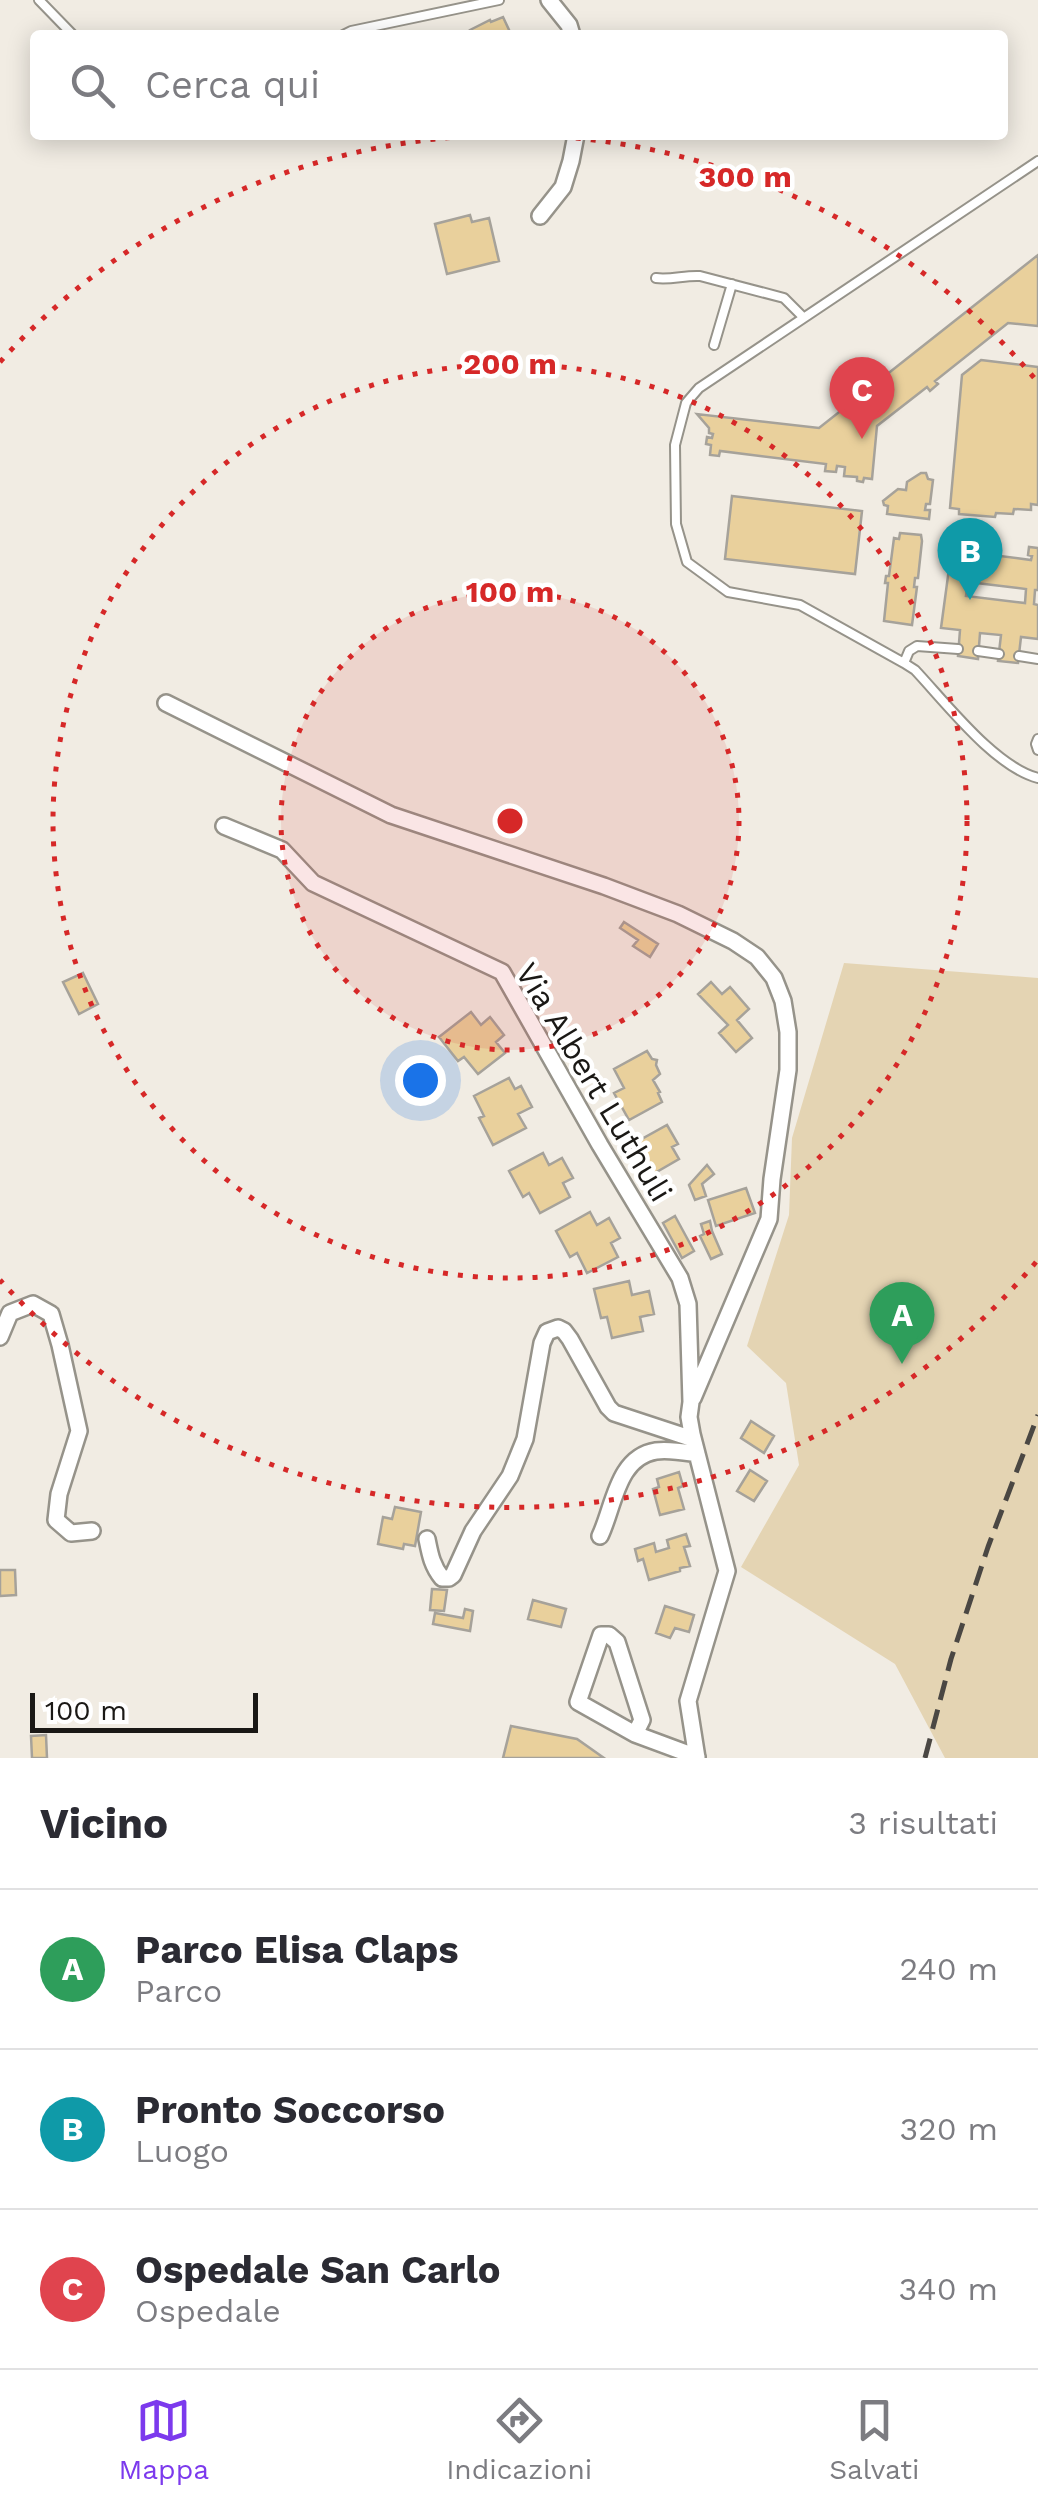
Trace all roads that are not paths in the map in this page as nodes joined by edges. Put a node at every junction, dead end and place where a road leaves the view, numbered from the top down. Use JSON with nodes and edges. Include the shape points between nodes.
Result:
{"nodes":[{"id":1,"x":39,"y":0,"type":"edge"},
{"id":2,"x":499,"y":0,"type":"edge"},
{"id":3,"x":549,"y":0,"type":"edge"},
{"id":4,"x":67,"y":30,"type":"edge"},
{"id":5,"x":356,"y":30,"type":"edge"},
{"id":6,"x":570,"y":30,"type":"edge"},
{"id":7,"x":575,"y":140,"type":"edge"},
{"id":8,"x":1038,"y":161,"type":"edge"},
{"id":9,"x":540,"y":216,"type":"dead end"},
{"id":10,"x":656,"y":278,"type":"dead end"},
{"id":11,"x":732,"y":284,"type":"junction"},
{"id":12,"x":802,"y":317,"type":"junction"},
{"id":13,"x":714,"y":346,"type":"dead end"},
{"id":14,"x":958,"y":649,"type":"dead end"},
{"id":15,"x":978,"y":651,"type":"dead end"},
{"id":16,"x":999,"y":654,"type":"dead end"},
{"id":17,"x":1019,"y":656,"type":"dead end"},
{"id":18,"x":1038,"y":659,"type":"edge"},
{"id":19,"x":904,"y":663,"type":"junction"},
{"id":20,"x":166,"y":703,"type":"dead end"},
{"id":21,"x":1038,"y":739,"type":"edge"},
{"id":22,"x":1038,"y":750,"type":"edge"},
{"id":23,"x":1038,"y":778,"type":"edge"},
{"id":24,"x":224,"y":826,"type":"dead end"},
{"id":25,"x":0,"y":1338,"type":"edge"},
{"id":26,"x":691,"y":1402,"type":"junction"},
{"id":27,"x":695,"y":1446,"type":"junction"},
{"id":28,"x":92,"y":1531,"type":"dead end"},
{"id":29,"x":600,"y":1536,"type":"dead end"},
{"id":30,"x":426,"y":1539,"type":"dead end"},
{"id":31,"x":635,"y":1734,"type":"junction"},
{"id":32,"x":697,"y":1758,"type":"edge"}],
"edges":[{"from":1,"to":4,"type":"lane"},
{"from":2,"to":5,"type":"lane"},
{"from":3,"to":6,"type":"street"},
{"from":7,"to":9,"type":"street","via":[[563,187]]},
{"from":8,"to":12,"type":"lane"},
{"from":10,"to":11,"type":"lane","via":[[700,276]]},
{"from":11,"to":12,"type":"lane","via":[[784,298]]},
{"from":11,"to":13,"type":"lane"},
{"from":12,"to":19,"type":"lane","via":[[698,388],[686,404],[675,445],[676,524],[688,562],[728,592],[800,605]]},
{"from":14,"to":19,"type":"lane","via":[[917,646]]},
{"from":15,"to":16,"type":"lane"},
{"from":17,"to":18,"type":"lane"},
{"from":19,"to":23,"type":"lane","via":[[996,755]]},
{"from":20,"to":26,"type":"street","name":"Via Albert Luthuli","via":[[391,815],[678,914],[757,957],[774,978],[788,1032],[788,1070],[770,1220]]},
{"from":21,"to":22,"type":"lane"},
{"from":24,"to":26,"type":"street","name":"Via Albert Luthuli","via":[[282,850],[312,883],[502,972],[680,1278],[688,1304]]},
{"from":25,"to":28,"type":"street","via":[[10,1313],[33,1304],[51,1314],[79,1432],[56,1520],[71,1533]]},
{"from":26,"to":27,"type":"street","name":"Via Albert Luthuli"},
{"from":27,"to":29,"type":"street","via":[[631,1462]]},
{"from":27,"to":30,"type":"street","via":[[614,1413],[558,1328],[542,1343],[525,1440],[510,1476],[449,1578],[437,1572]]},
{"from":27,"to":32,"type":"street","name":"Via Albert Luthuli","via":[[727,1571],[688,1701]]},
{"from":31,"to":31,"type":"street","via":[[578,1702],[602,1634],[617,1642],[642,1720]]},
{"from":31,"to":32,"type":"street"}]}
